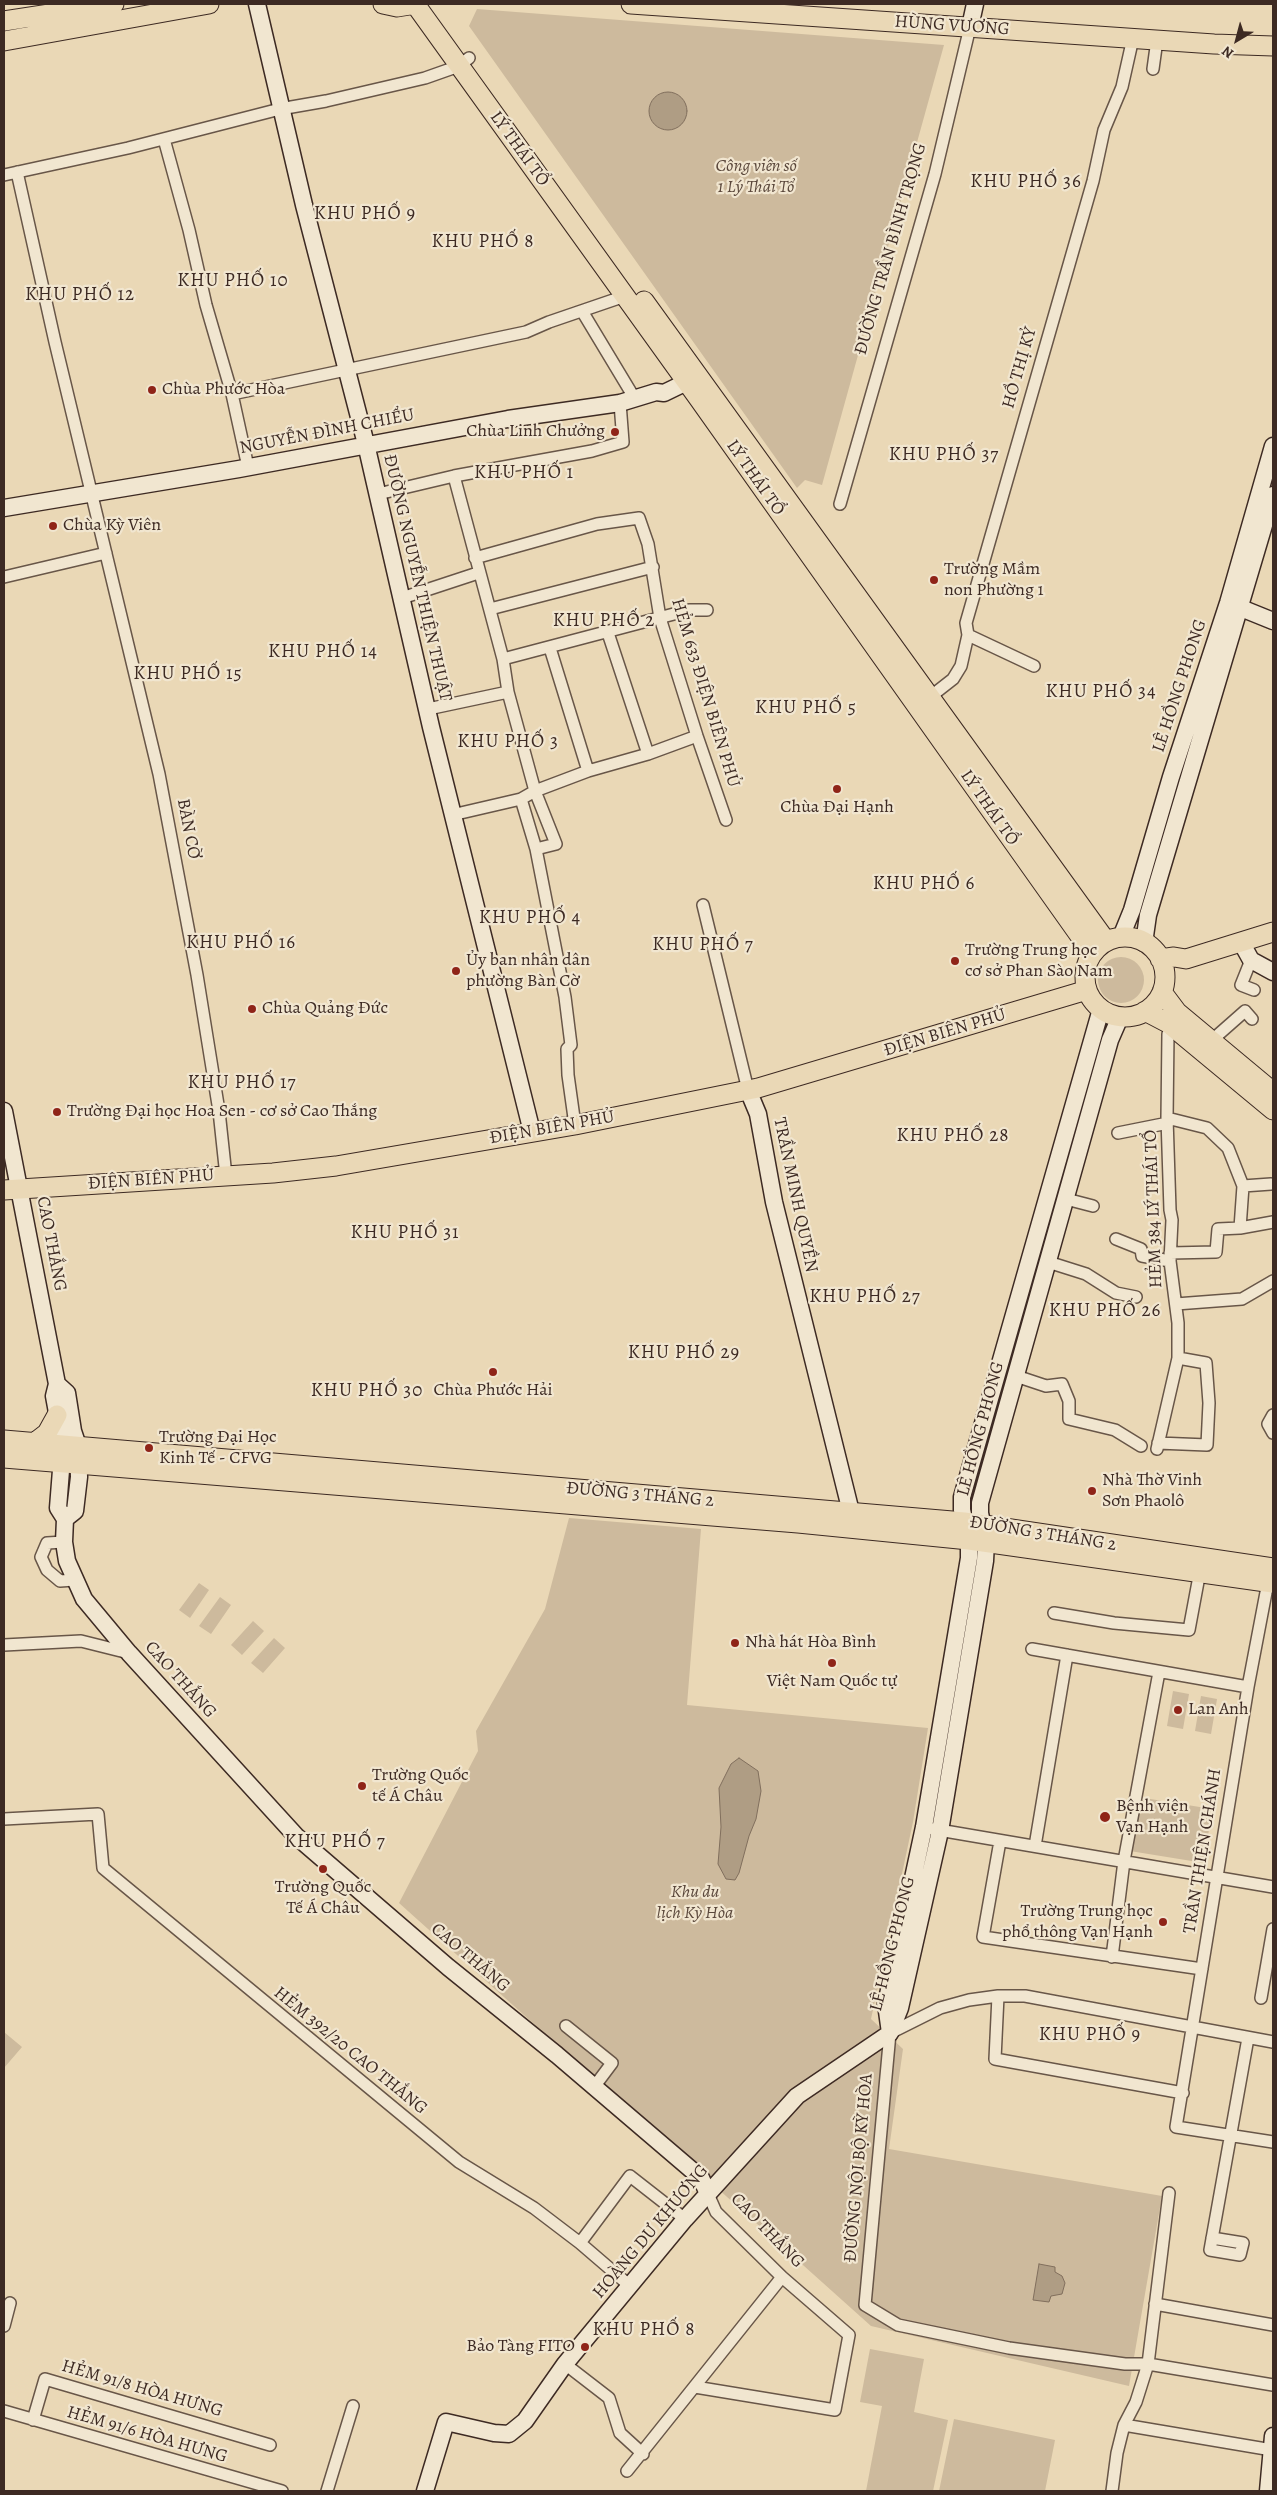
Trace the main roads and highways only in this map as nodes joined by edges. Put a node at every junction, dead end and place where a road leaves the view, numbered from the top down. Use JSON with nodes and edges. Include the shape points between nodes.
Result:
{"nodes":[{"id":1,"x":114,"y":4,"type":"edge"},
{"id":2,"x":209,"y":4,"type":"edge"},
{"id":3,"x":383,"y":4,"type":"edge"},
{"id":4,"x":420,"y":4,"type":"edge"},
{"id":5,"x":631,"y":4,"type":"edge"},
{"id":6,"x":4,"y":21,"type":"edge"},
{"id":7,"x":4,"y":41,"type":"edge"},
{"id":8,"x":1273,"y":46,"type":"edge"},
{"id":9,"x":464,"y":62,"type":"junction"},
{"id":10,"x":689,"y":375,"type":"junction"},
{"id":11,"x":1273,"y":920,"type":"edge"},
{"id":12,"x":1273,"y":932,"type":"edge"},
{"id":13,"x":1107,"y":944,"type":"junction"},
{"id":14,"x":1167,"y":958,"type":"junction"},
{"id":15,"x":1087,"y":990,"type":"junction"},
{"id":16,"x":1162,"y":992,"type":"junction"},
{"id":17,"x":1145,"y":1011,"type":"junction"},
{"id":18,"x":1273,"y":1092,"type":"edge"},
{"id":19,"x":1273,"y":1110,"type":"edge"},
{"id":20,"x":12,"y":1189,"type":"edge"},
{"id":21,"x":57,"y":1415,"type":"road end"},
{"id":22,"x":4,"y":1440,"type":"edge"},
{"id":23,"x":34,"y":1443,"type":"junction"},
{"id":24,"x":71,"y":1455,"type":"junction"},
{"id":25,"x":4,"y":1458,"type":"edge"},
{"id":26,"x":1271,"y":1578,"type":"edge"}],
"edges":[{"from":1,"to":6,"type":"main road"},
{"from":2,"to":7,"type":"main road"},
{"from":3,"to":4,"type":"main road","via":[[397,7]]},
{"from":4,"to":9,"type":"main road","name":"LÝ THÁI TỔ"},
{"from":5,"to":8,"type":"main road","name":"HÙNG VƯƠNG"},
{"from":9,"to":10,"type":"main road","name":"LÝ THÁI TỔ"},
{"from":9,"to":10,"type":"main road","name":"LÝ THÁI TỔ","via":[[625,296]]},
{"from":10,"to":13,"type":"main road","name":"LÝ THÁI TỔ","via":[[699,399]]},
{"from":11,"to":14,"type":"main road","via":[[1184,949]]},
{"from":12,"to":14,"type":"main road","via":[[1186,959]]},
{"from":13,"to":14,"type":"main road","via":[[1144,943]]},
{"from":13,"to":15,"type":"main road","via":[[1085,971]]},
{"from":14,"to":16,"type":"main road"},
{"from":15,"to":17,"type":"main road","via":[[1101,1009],[1120,1017]]},
{"from":15,"to":20,"type":"main road","name":"ĐIỆN BIÊN PHỦ","via":[[748,1090],[532,1132],[336,1166]]},
{"from":16,"to":17,"type":"main road"},
{"from":16,"to":18,"type":"main road","via":[[1177,1012]]},
{"from":17,"to":19,"type":"main road","via":[[1162,1018]]},
{"from":21,"to":23,"type":"main road","via":[[47,1433]]},
{"from":22,"to":23,"type":"main road","name":"ĐƯỜNG 3 THÁNG 2"},
{"from":23,"to":24,"type":"main road","name":"ĐƯỜNG 3 THÁNG 2"},
{"from":24,"to":25,"type":"main road","name":"ĐƯỜNG 3 THÁNG 2"},
{"from":24,"to":26,"type":"main road","name":"ĐƯỜNG 3 THÁNG 2","via":[[978,1541],[1200,1572]]},
{"from":24,"to":26,"type":"main road","name":"ĐƯỜNG 3 THÁNG 2","via":[[973,1523]]}]}
